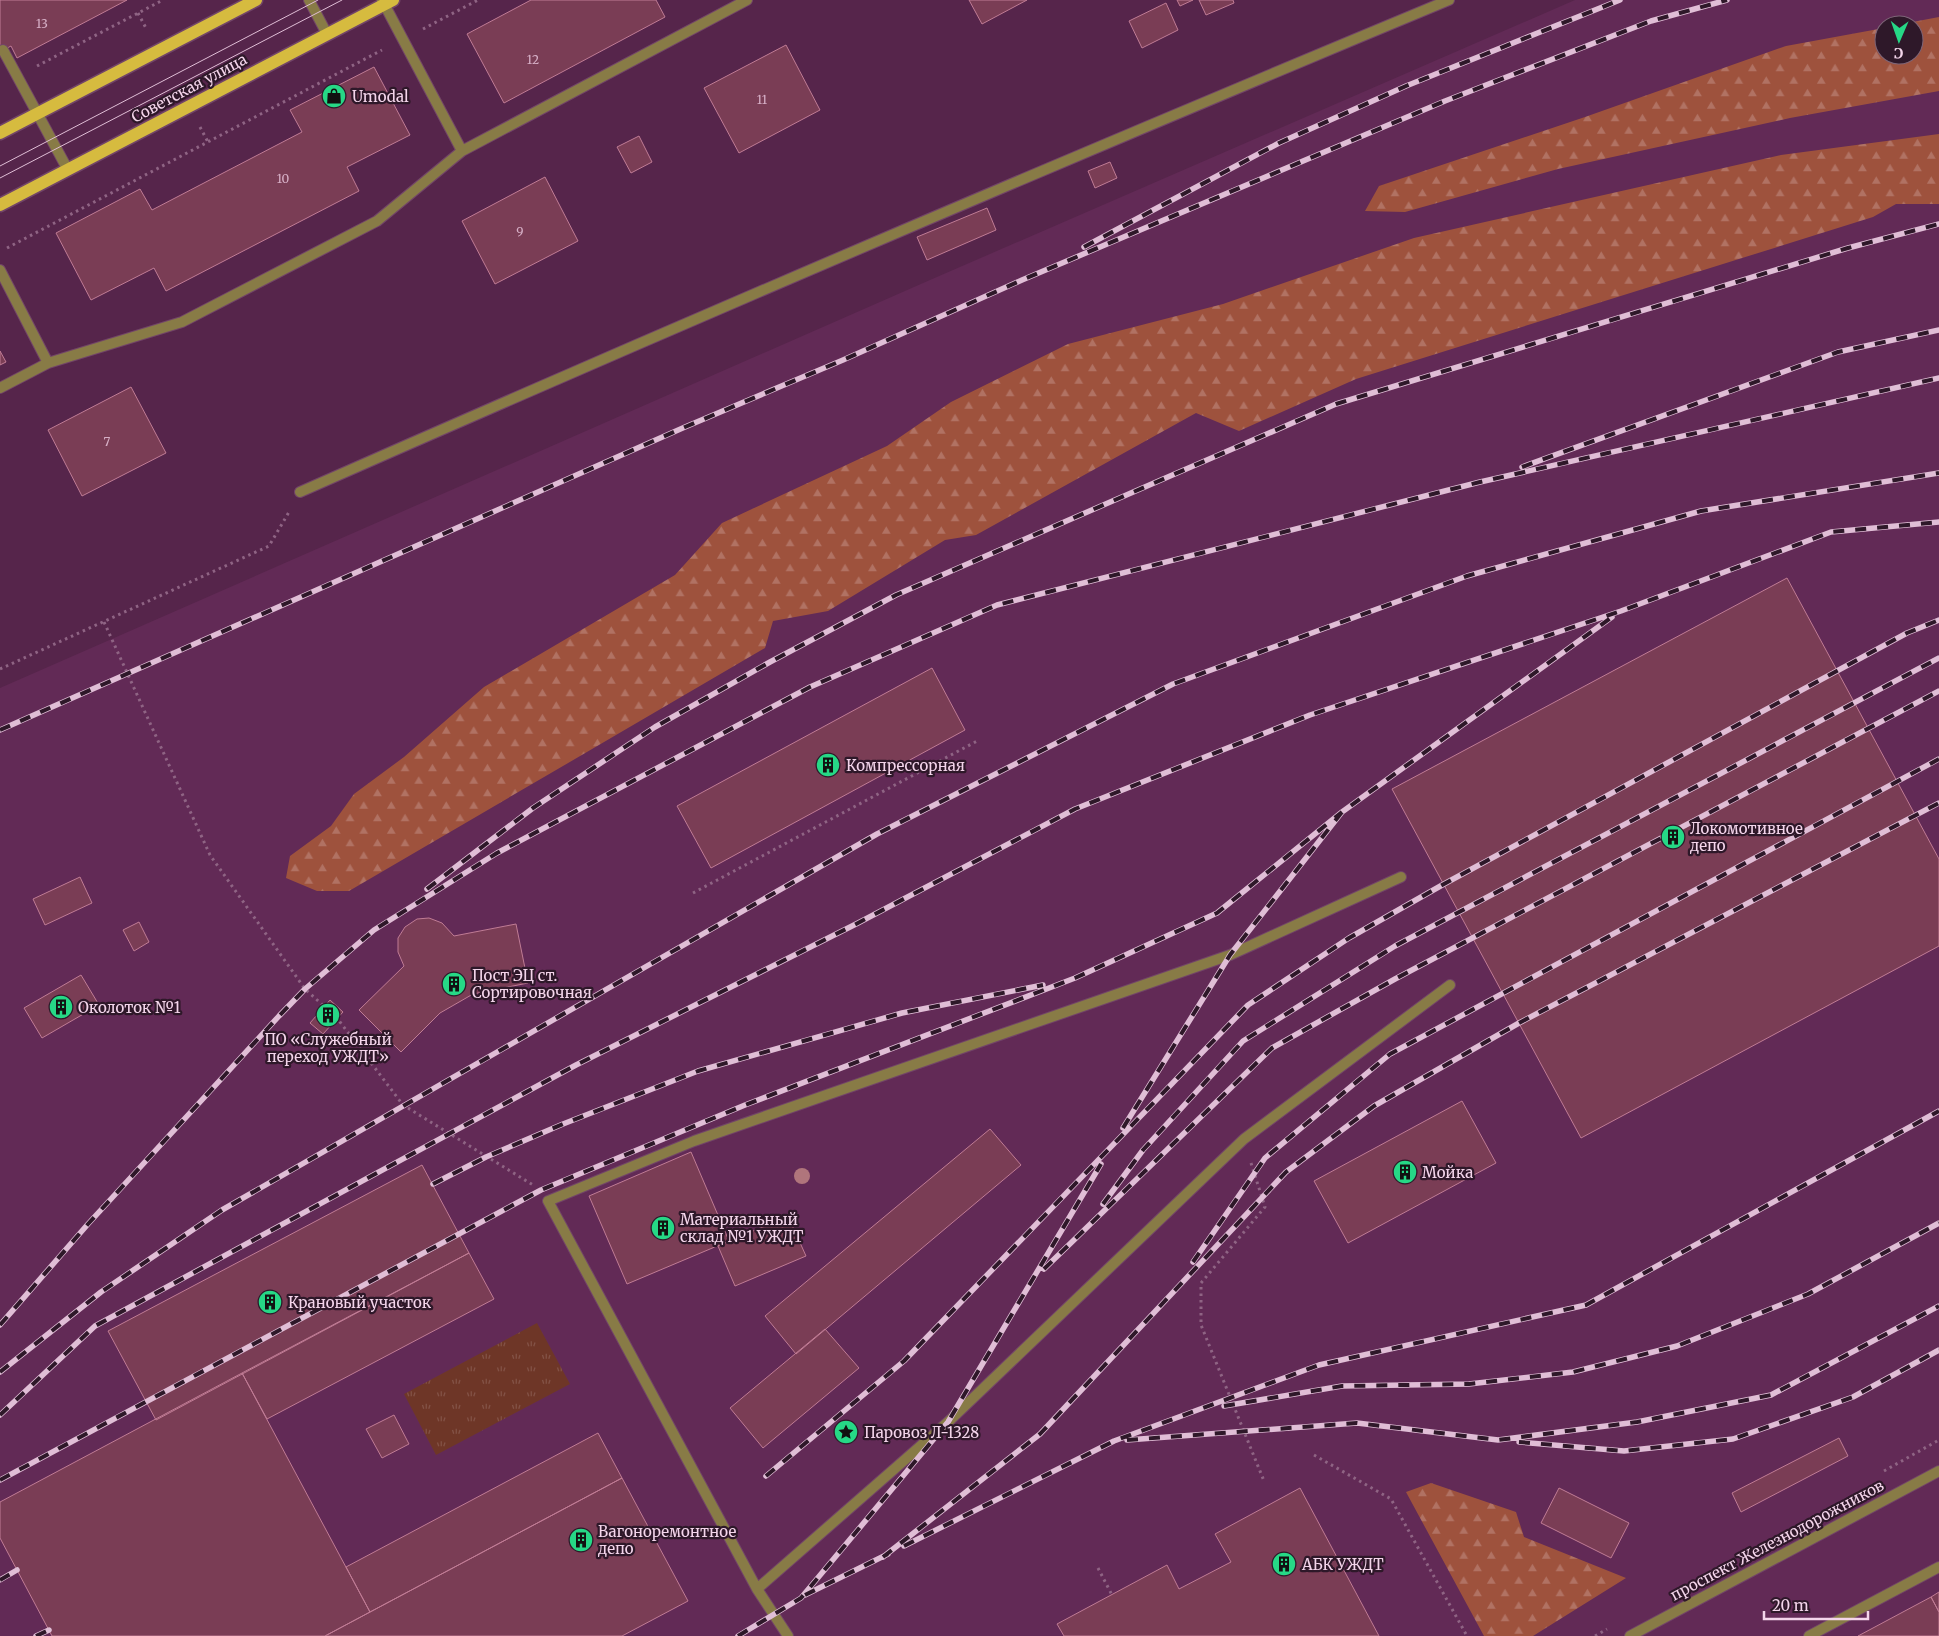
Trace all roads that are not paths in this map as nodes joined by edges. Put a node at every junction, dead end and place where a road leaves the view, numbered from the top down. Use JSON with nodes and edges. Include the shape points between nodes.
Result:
{"nodes":[{"id":1,"x":256,"y":0,"type":"edge"},
{"id":2,"x":309,"y":0,"type":"edge"},
{"id":3,"x":747,"y":0,"type":"edge"},
{"id":4,"x":1449,"y":0,"type":"edge"},
{"id":5,"x":387,"y":1,"type":"edge"},
{"id":6,"x":327,"y":34,"type":"junction"},
{"id":7,"x":3,"y":50,"type":"dead end"},
{"id":8,"x":38,"y":113,"type":"junction"},
{"id":9,"x":0,"y":133,"type":"edge"},
{"id":10,"x":462,"y":151,"type":"junction"},
{"id":11,"x":68,"y":170,"type":"junction"},
{"id":12,"x":0,"y":205,"type":"edge"},
{"id":13,"x":0,"y":270,"type":"edge"},
{"id":14,"x":48,"y":363,"type":"junction"},
{"id":15,"x":0,"y":388,"type":"edge"},
{"id":16,"x":300,"y":492,"type":"road end"},
{"id":17,"x":1401,"y":877,"type":"dead end"},
{"id":18,"x":1450,"y":985,"type":"dead end"},
{"id":19,"x":1939,"y":1471,"type":"edge"},
{"id":20,"x":1939,"y":1567,"type":"edge"},
{"id":21,"x":757,"y":1589,"type":"junction"},
{"id":22,"x":788,"y":1636,"type":"edge"},
{"id":23,"x":1630,"y":1636,"type":"edge"},
{"id":24,"x":1809,"y":1636,"type":"edge"}],
"edges":[{"from":1,"to":8,"type":"main road"},
{"from":2,"to":6,"type":"street"},
{"from":3,"to":10,"type":"street"},
{"from":4,"to":16,"type":"street","via":[[570,373]]},
{"from":5,"to":6,"type":"main road","name":"Советская улица"},
{"from":5,"to":10,"type":"street","via":[[403,39]]},
{"from":6,"to":11,"type":"main road","name":"Советская улица"},
{"from":7,"to":8,"type":"street"},
{"from":8,"to":9,"type":"main road"},
{"from":8,"to":11,"type":"street"},
{"from":10,"to":14,"type":"street","via":[[377,221],[182,322]]},
{"from":11,"to":12,"type":"main road","name":"Советская улица"},
{"from":13,"to":14,"type":"street"},
{"from":14,"to":15,"type":"street"},
{"from":17,"to":21,"type":"street","via":[[1230,956],[694,1141],[548,1201]]},
{"from":18,"to":21,"type":"street","via":[[1244,1139],[948,1422]]},
{"from":19,"to":23,"type":"street","name":"проспект Железнодорожников"},
{"from":20,"to":24,"type":"street"},
{"from":21,"to":22,"type":"street"}]}
